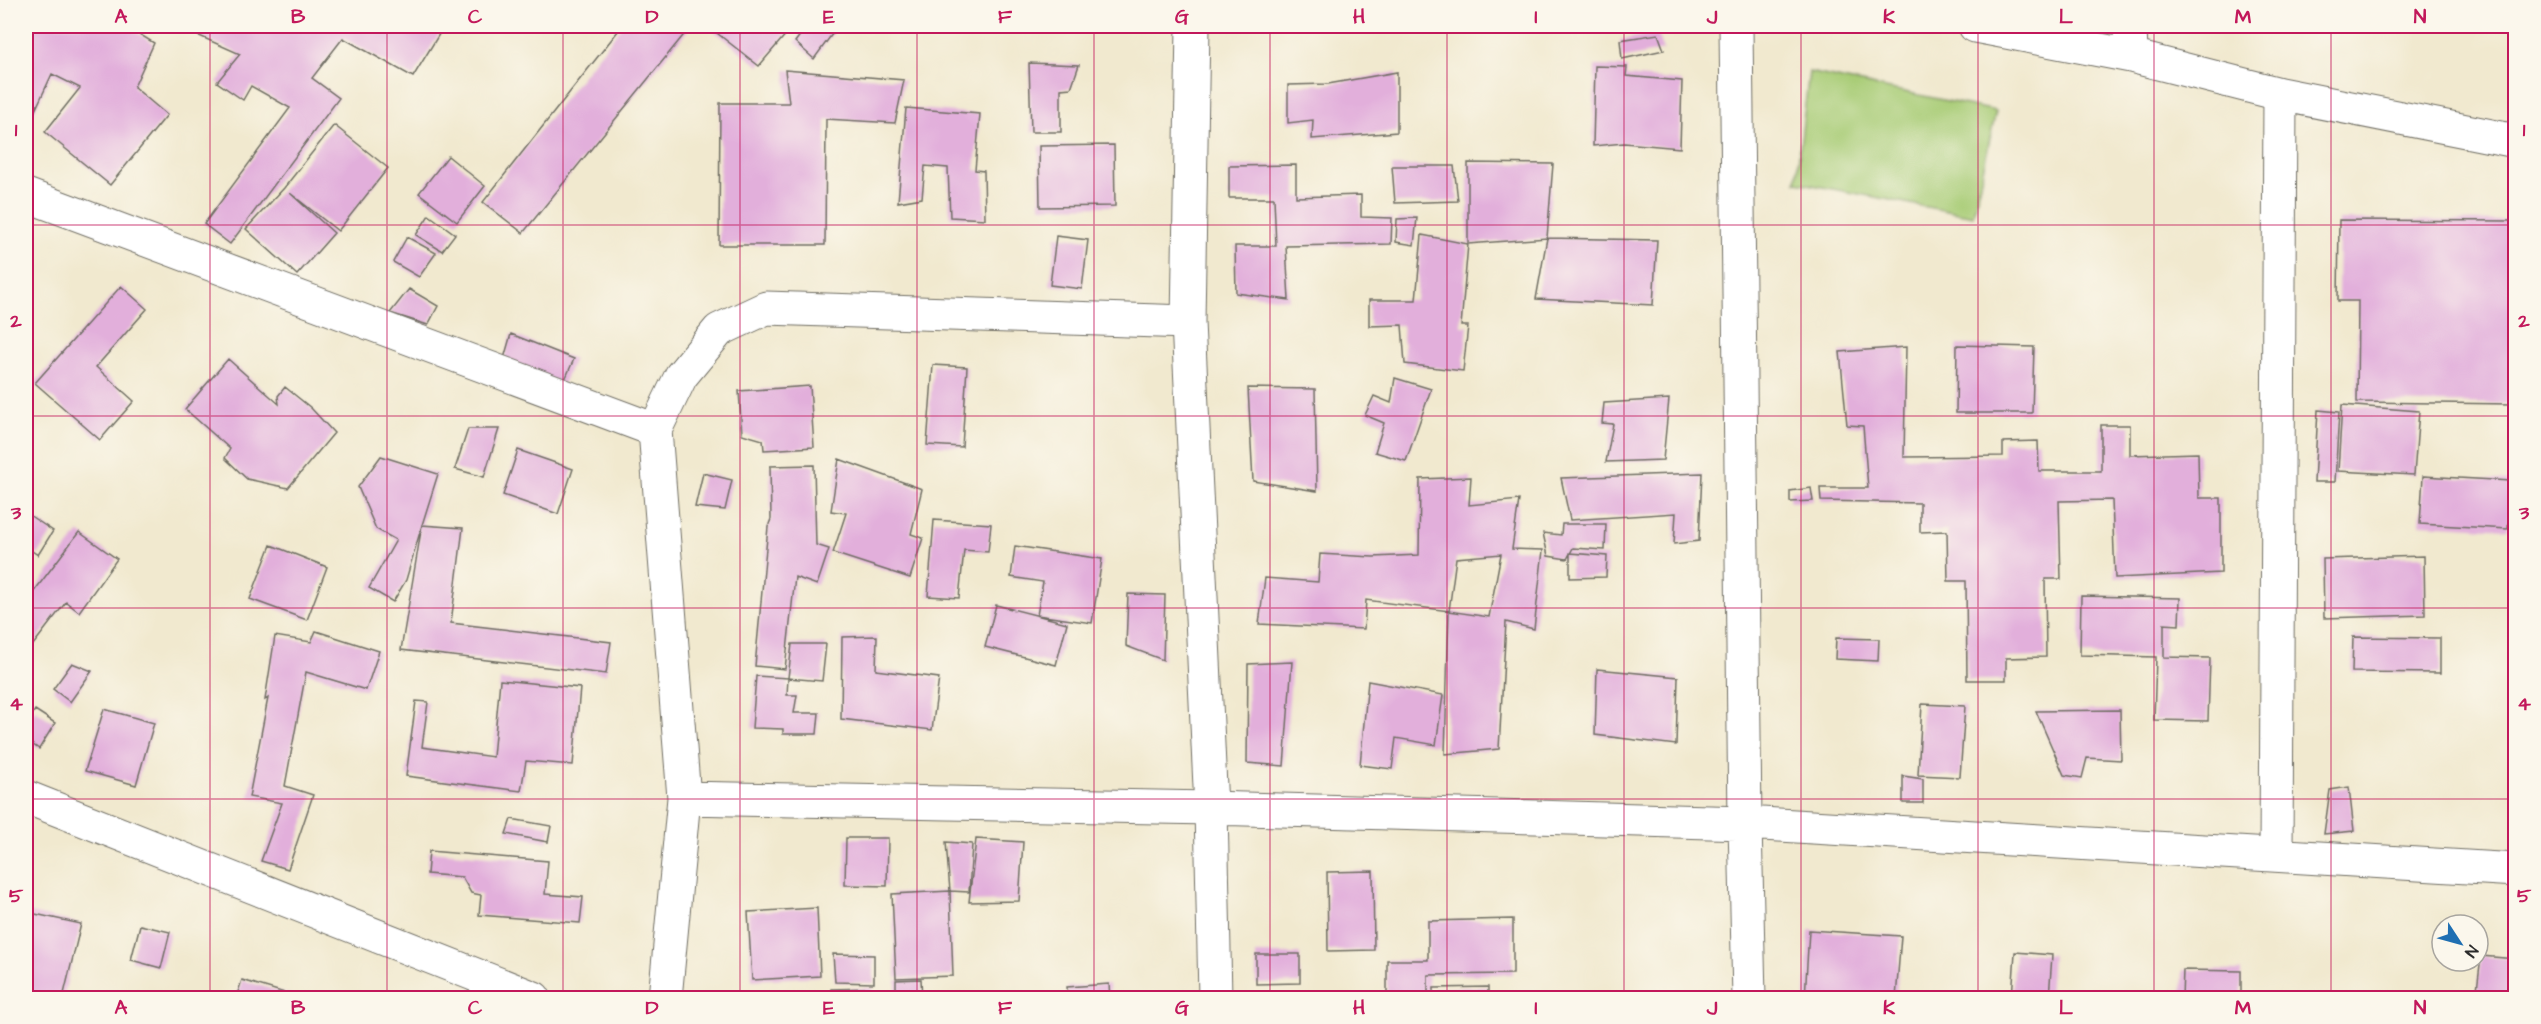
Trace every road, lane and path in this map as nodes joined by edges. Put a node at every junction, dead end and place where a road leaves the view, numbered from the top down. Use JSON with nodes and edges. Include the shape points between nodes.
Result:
{"nodes":[{"id":1,"x":1193,"y":26,"type":"edge"},
{"id":2,"x":1736,"y":26,"type":"edge"},
{"id":3,"x":1976,"y":26,"type":"edge"},
{"id":4,"x":2131,"y":41,"type":"edge"},
{"id":5,"x":2280,"y":94,"type":"junction"},
{"id":6,"x":2516,"y":141,"type":"edge"},
{"id":7,"x":26,"y":195,"type":"edge"},
{"id":8,"x":1188,"y":322,"type":"junction"},
{"id":9,"x":655,"y":430,"type":"junction"},
{"id":10,"x":26,"y":797,"type":"edge"},
{"id":11,"x":684,"y":798,"type":"junction"},
{"id":12,"x":1211,"y":808,"type":"junction"},
{"id":13,"x":1745,"y":823,"type":"junction"},
{"id":14,"x":2276,"y":855,"type":"junction"},
{"id":15,"x":2516,"y":870,"type":"edge"},
{"id":16,"x":534,"y":999,"type":"edge"},
{"id":17,"x":665,"y":999,"type":"edge"},
{"id":18,"x":1215,"y":999,"type":"edge"},
{"id":19,"x":1749,"y":999,"type":"edge"}],
"edges":[{"from":1,"to":8,"type":"street"},
{"from":2,"to":13,"type":"street"},
{"from":3,"to":4,"type":"street"},
{"from":4,"to":5,"type":"street"},
{"from":5,"to":6,"type":"street"},
{"from":5,"to":14,"type":"street"},
{"from":7,"to":9,"type":"street"},
{"from":8,"to":9,"type":"street","via":[[766,308],[720,330],[681,376]]},
{"from":8,"to":12,"type":"street"},
{"from":9,"to":11,"type":"street"},
{"from":10,"to":16,"type":"street"},
{"from":11,"to":12,"type":"street"},
{"from":11,"to":17,"type":"street"},
{"from":12,"to":13,"type":"street"},
{"from":12,"to":18,"type":"street"},
{"from":13,"to":14,"type":"street"},
{"from":13,"to":19,"type":"street"},
{"from":14,"to":15,"type":"street"}]}
